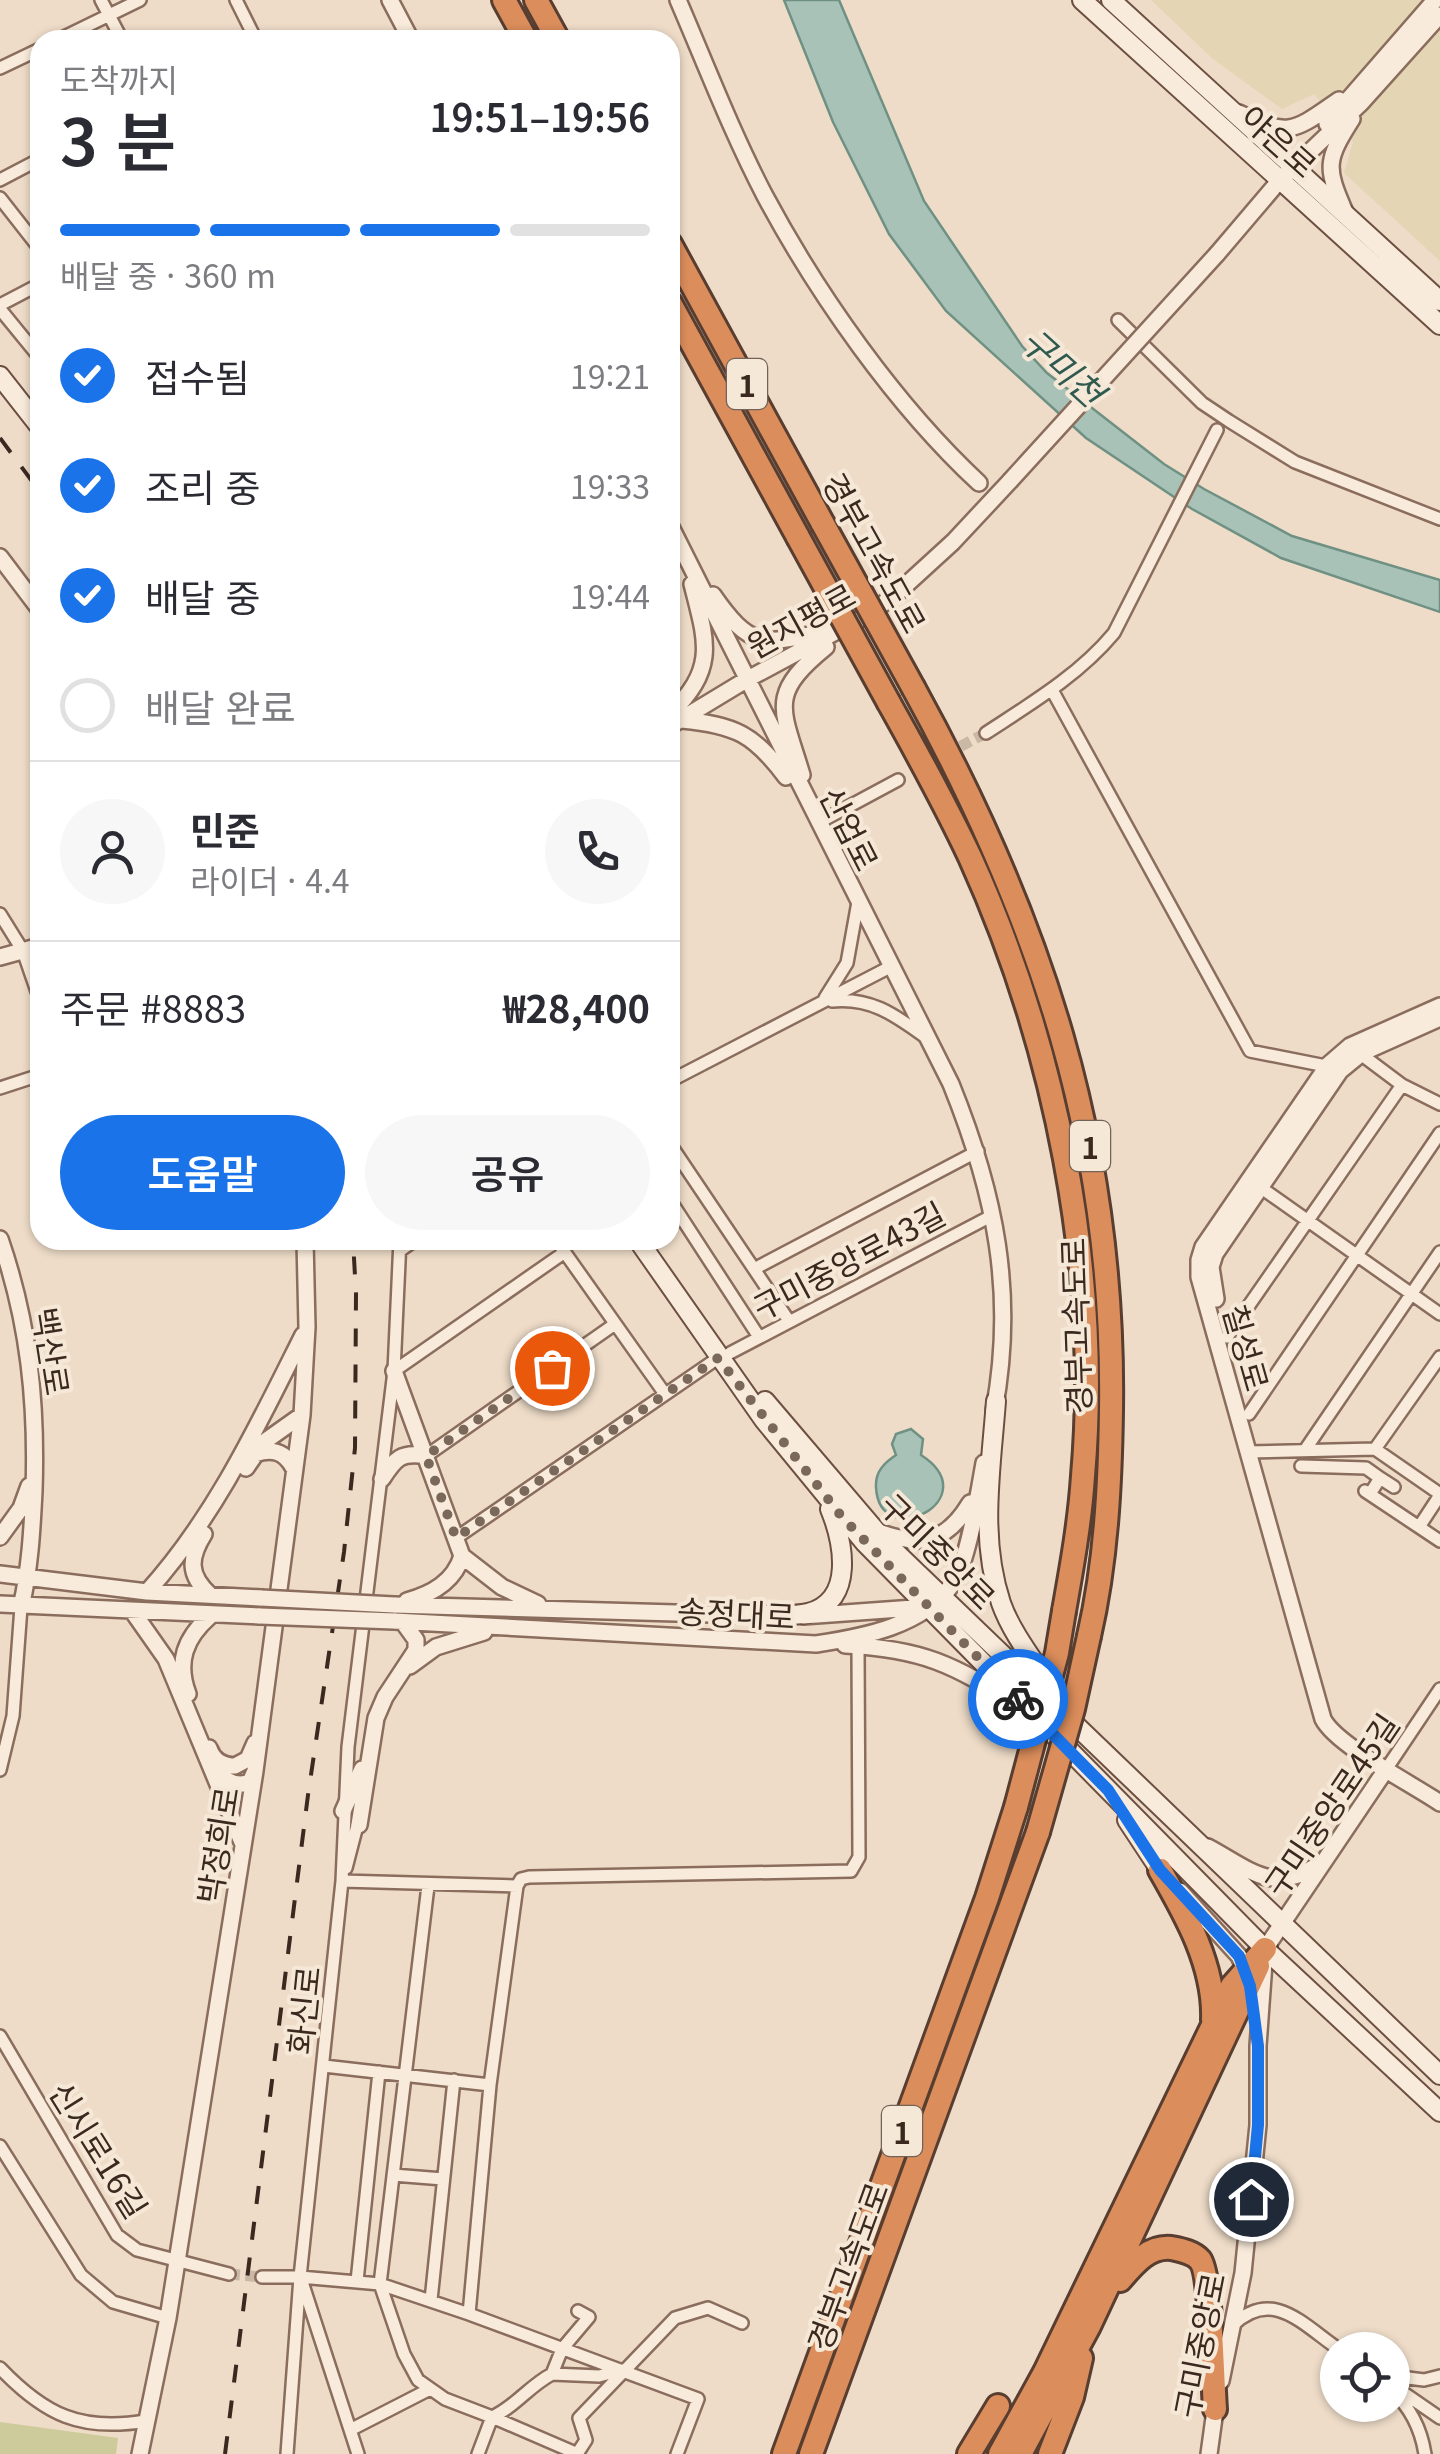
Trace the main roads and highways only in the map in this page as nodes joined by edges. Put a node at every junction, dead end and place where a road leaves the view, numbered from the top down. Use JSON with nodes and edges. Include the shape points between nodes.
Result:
{"nodes":[{"id":1,"x":504,"y":0,"type":"edge"},
{"id":2,"x":536,"y":0,"type":"edge"},
{"id":3,"x":1082,"y":0,"type":"edge"},
{"id":4,"x":1110,"y":0,"type":"edge"},
{"id":5,"x":520,"y":30,"type":"edge"},
{"id":6,"x":552,"y":30,"type":"edge"},
{"id":7,"x":1286,"y":173,"type":"junction"},
{"id":8,"x":680,"y":262,"type":"edge"},
{"id":9,"x":1440,"y":301,"type":"edge"},
{"id":10,"x":680,"y":321,"type":"edge"},
{"id":11,"x":1440,"y":324,"type":"edge"},
{"id":12,"x":0,"y":376,"type":"edge"},
{"id":13,"x":0,"y":388,"type":"edge"},
{"id":14,"x":30,"y":414,"type":"edge"},
{"id":15,"x":30,"y":426,"type":"edge"},
{"id":16,"x":645,"y":1250,"type":"edge"},
{"id":17,"x":657,"y":1250,"type":"edge"},
{"id":18,"x":724,"y":1356,"type":"junction"},
{"id":19,"x":996,"y":1402,"type":"road end"},
{"id":20,"x":820,"y":1491,"type":"junction"},
{"id":21,"x":934,"y":1602,"type":"junction"},
{"id":22,"x":768,"y":1615,"type":"road end"},
{"id":23,"x":1078,"y":1728,"type":"junction"},
{"id":24,"x":1108,"y":1790,"type":"junction"},
{"id":25,"x":1160,"y":1870,"type":"joint"},
{"id":26,"x":1265,"y":1949,"type":"junction"},
{"id":27,"x":1248,"y":1979,"type":"junction"},
{"id":28,"x":1213,"y":2025,"type":"junction"},
{"id":29,"x":1440,"y":2075,"type":"edge"},
{"id":30,"x":1440,"y":2112,"type":"edge"},
{"id":31,"x":1101,"y":2301,"type":"junction"},
{"id":32,"x":1089,"y":2326,"type":"junction"},
{"id":33,"x":998,"y":2406,"type":"dead end"},
{"id":34,"x":1215,"y":2408,"type":"road end"},
{"id":35,"x":784,"y":2454,"type":"edge"},
{"id":36,"x":812,"y":2454,"type":"edge"},
{"id":37,"x":969,"y":2454,"type":"edge"},
{"id":38,"x":1000,"y":2454,"type":"edge"},
{"id":39,"x":1020,"y":2454,"type":"edge"},
{"id":40,"x":1050,"y":2454,"type":"edge"}],
"edges":[{"from":1,"to":5,"type":"highway"},
{"from":2,"to":6,"type":"highway"},
{"from":3,"to":7,"type":"main road","name":"야은로"},
{"from":4,"to":7,"type":"main road","name":"야은로","via":[[1230,108]]},
{"from":7,"to":9,"type":"main road","name":"야은로","via":[[1346,215]]},
{"from":7,"to":11,"type":"main road","name":"야은로"},
{"from":8,"to":36,"type":"highway","name":"경부고속도로","number":"1","bridge":true,"via":[[914,689],[1026,927],[1090,1142],[1112,1360],[1110,1483],[1098,1600],[1073,1710],[1038,1832]]},
{"from":10,"to":35,"type":"highway","name":"경부고속도로","number":"1","bridge":true,"via":[[939,794],[999,927],[1066,1155],[1087,1394],[1084,1476],[1057,1653],[1016,1808]]},
{"from":12,"to":14,"type":"main road"},
{"from":13,"to":15,"type":"main road"},
{"from":16,"to":18,"type":"main road","name":"구미중앙로"},
{"from":17,"to":18,"type":"main road","name":"구미중앙로"},
{"from":18,"to":20,"type":"main road","name":"구미중앙로"},
{"from":18,"to":21,"type":"main road","name":"구미중앙로"},
{"from":19,"to":23,"type":"main road","via":[[987,1531],[995,1580],[1021,1640]]},
{"from":20,"to":21,"type":"main road","name":"구미중앙로"},
{"from":20,"to":22,"type":"main road","via":[[840,1535],[840,1584],[809,1613]]},
{"from":21,"to":23,"type":"main road","name":"구미중앙로"},
{"from":21,"to":24,"type":"main road","name":"구미중앙로"},
{"from":23,"to":29,"type":"main road","name":"구미중앙로"},
{"from":24,"to":25,"type":"main road"},
{"from":24,"to":26,"type":"main road","name":"구미중앙로"},
{"from":25,"to":28,"type":"highway","via":[[1193,1932],[1212,1988]]},
{"from":26,"to":27,"type":"highway"},
{"from":26,"to":30,"type":"main road","name":"구미중앙로"},
{"from":27,"to":28,"type":"highway","via":[[1232,1986]]},
{"from":27,"to":31,"type":"highway"},
{"from":28,"to":38,"type":"highway"},
{"from":31,"to":32,"type":"highway"},
{"from":31,"to":34,"type":"highway","via":[[1139,2258],[1160,2247],[1200,2260],[1210,2298]]},
{"from":32,"to":39,"type":"highway"},
{"from":32,"to":40,"type":"highway"},
{"from":33,"to":37,"type":"highway"}]}
